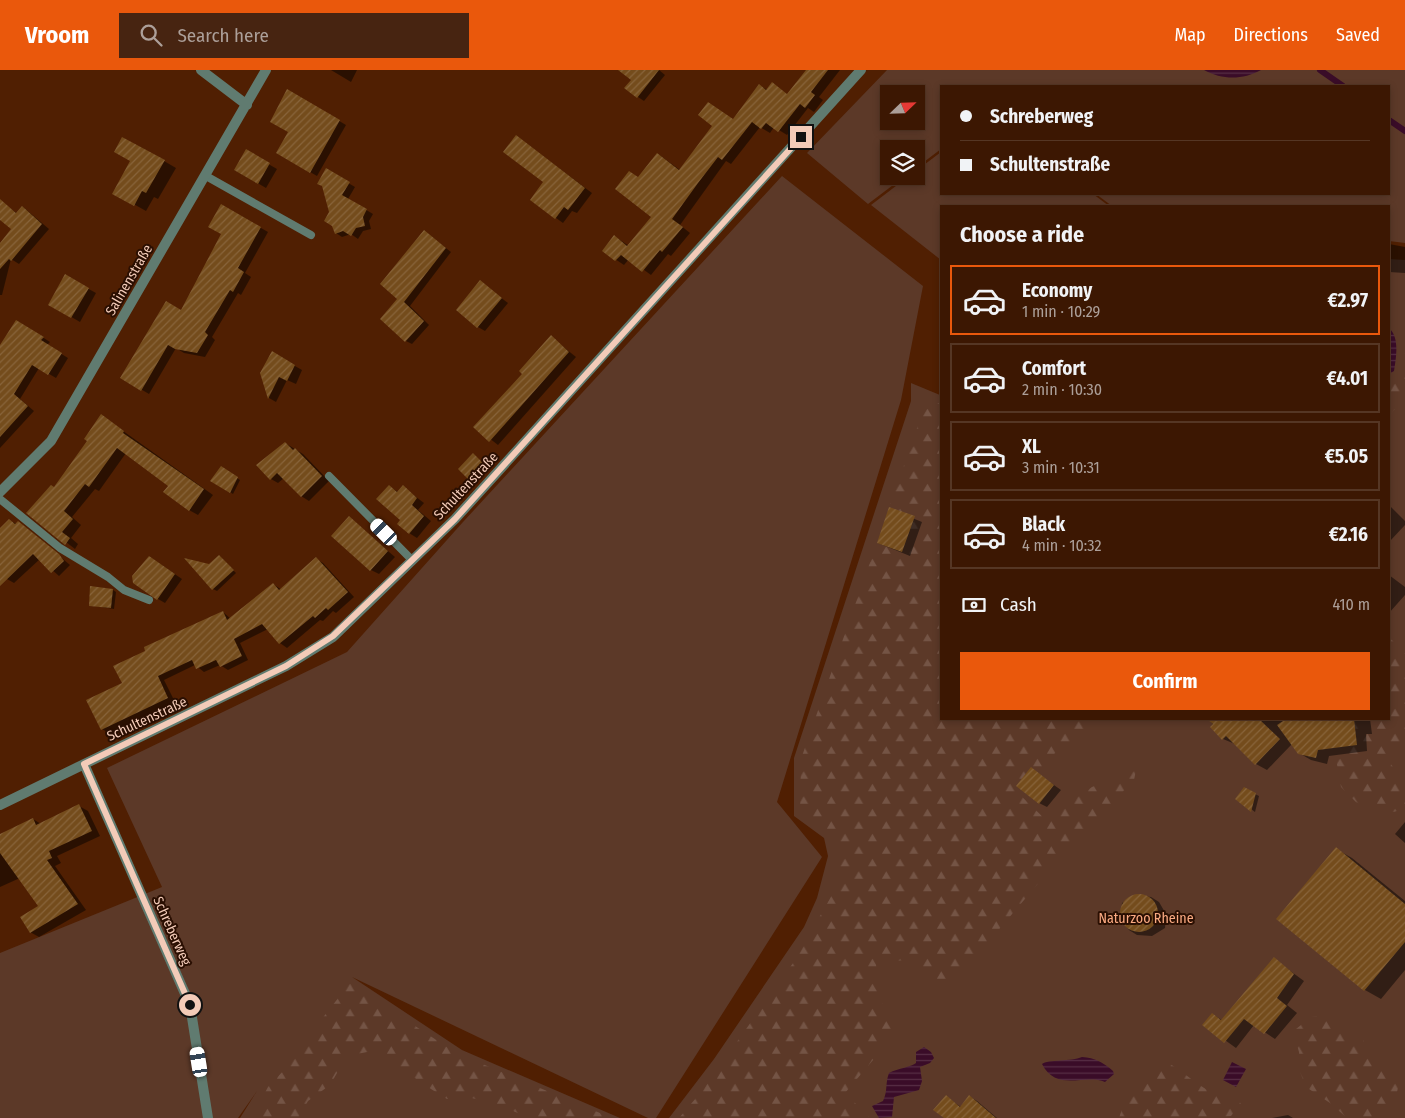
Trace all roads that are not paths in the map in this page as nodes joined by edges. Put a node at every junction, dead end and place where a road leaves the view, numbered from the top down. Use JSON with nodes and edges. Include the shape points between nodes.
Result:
{"nodes":[{"id":1,"x":201,"y":70,"type":"edge"},
{"id":2,"x":266,"y":70,"type":"edge"},
{"id":3,"x":861,"y":70,"type":"edge"},
{"id":4,"x":247,"y":104,"type":"junction"},
{"id":5,"x":206,"y":176,"type":"junction"},
{"id":6,"x":311,"y":234,"type":"dead end"},
{"id":7,"x":329,"y":476,"type":"dead end"},
{"id":8,"x":0,"y":492,"type":"edge"},
{"id":9,"x":0,"y":499,"type":"edge"},
{"id":10,"x":412,"y":560,"type":"junction"},
{"id":11,"x":149,"y":600,"type":"dead end"},
{"id":12,"x":84,"y":764,"type":"junction"},
{"id":13,"x":0,"y":805,"type":"edge"},
{"id":14,"x":208,"y":1118,"type":"edge"}],
"edges":[{"from":1,"to":4,"type":"street"},
{"from":2,"to":4,"type":"street","name":"Salinenstraße"},
{"from":3,"to":10,"type":"street","name":"Schultenstraße","via":[[462,512]]},
{"from":4,"to":5,"type":"street","name":"Salinenstraße"},
{"from":5,"to":6,"type":"lane"},
{"from":5,"to":8,"type":"street","name":"Salinenstraße","via":[[52,441]]},
{"from":7,"to":10,"type":"lane"},
{"from":9,"to":11,"type":"lane","via":[[60,548],[124,590]]},
{"from":10,"to":12,"type":"street","name":"Schultenstraße","via":[[333,636],[286,666]]},
{"from":12,"to":13,"type":"street","name":"Schultenstraße"},
{"from":12,"to":14,"type":"street","name":"Schreberweg","via":[[190,1005]]}]}
